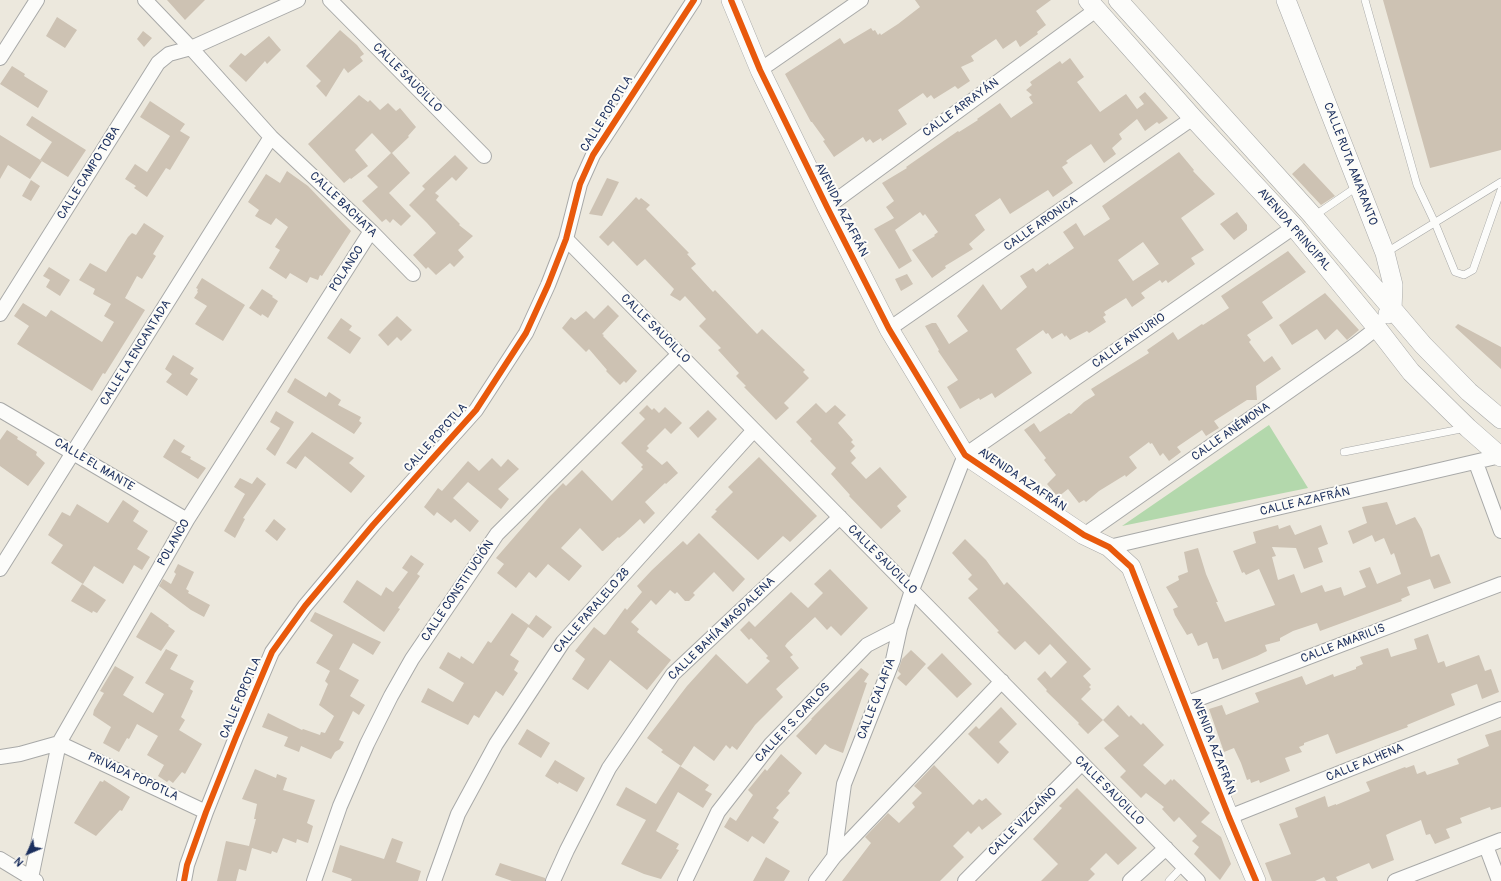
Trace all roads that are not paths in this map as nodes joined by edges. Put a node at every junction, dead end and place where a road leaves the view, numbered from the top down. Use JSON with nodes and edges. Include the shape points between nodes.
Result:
{"nodes":[{"id":1,"x":37,"y":0,"type":"edge"},
{"id":2,"x":145,"y":0,"type":"edge"},
{"id":3,"x":298,"y":0,"type":"edge"},
{"id":4,"x":330,"y":0,"type":"edge"},
{"id":5,"x":694,"y":0,"type":"edge"},
{"id":6,"x":731,"y":0,"type":"edge"},
{"id":7,"x":861,"y":0,"type":"edge"},
{"id":8,"x":1118,"y":0,"type":"edge"},
{"id":9,"x":1286,"y":0,"type":"edge"},
{"id":10,"x":1365,"y":0,"type":"edge"},
{"id":11,"x":1092,"y":5,"type":"edge"},
{"id":12,"x":191,"y":48,"type":"junction"},
{"id":13,"x":0,"y":58,"type":"edge"},
{"id":14,"x":760,"y":70,"type":"junction"},
{"id":15,"x":1193,"y":118,"type":"junction"},
{"id":16,"x":271,"y":137,"type":"junction"},
{"id":17,"x":484,"y":156,"type":"dead end"},
{"id":18,"x":1501,"y":182,"type":"edge"},
{"id":19,"x":1358,"y":186,"type":"junction"},
{"id":20,"x":1501,"y":190,"type":"edge"},
{"id":21,"x":827,"y":207,"type":"junction"},
{"id":22,"x":1313,"y":216,"type":"junction"},
{"id":23,"x":1435,"y":223,"type":"junction"},
{"id":24,"x":1294,"y":227,"type":"junction"},
{"id":25,"x":371,"y":231,"type":"junction"},
{"id":26,"x":566,"y":239,"type":"junction"},
{"id":27,"x":1385,"y":253,"type":"junction"},
{"id":28,"x":413,"y":274,"type":"dead end"},
{"id":29,"x":1392,"y":309,"type":"junction"},
{"id":30,"x":0,"y":314,"type":"edge"},
{"id":31,"x":1377,"y":328,"type":"junction"},
{"id":32,"x":889,"y":329,"type":"junction"},
{"id":33,"x":679,"y":354,"type":"junction"},
{"id":34,"x":0,"y":410,"type":"edge"},
{"id":35,"x":1501,"y":419,"type":"edge"},
{"id":36,"x":1468,"y":428,"type":"junction"},
{"id":37,"x":754,"y":430,"type":"junction"},
{"id":38,"x":74,"y":452,"type":"junction"},
{"id":39,"x":1344,"y":452,"type":"dead end"},
{"id":40,"x":965,"y":455,"type":"junction"},
{"id":41,"x":1500,"y":457,"type":"edge"},
{"id":42,"x":1476,"y":463,"type":"junction"},
{"id":43,"x":840,"y":517,"type":"junction"},
{"id":44,"x":187,"y":520,"type":"junction"},
{"id":45,"x":1501,"y":531,"type":"edge"},
{"id":46,"x":1084,"y":535,"type":"junction"},
{"id":47,"x":1110,"y":547,"type":"junction"},
{"id":48,"x":0,"y":569,"type":"edge"},
{"id":49,"x":1501,"y":584,"type":"edge"},
{"id":50,"x":912,"y":590,"type":"junction"},
{"id":51,"x":900,"y":628,"type":"junction"},
{"id":52,"x":1002,"y":682,"type":"junction"},
{"id":53,"x":1185,"y":704,"type":"junction"},
{"id":54,"x":1501,"y":709,"type":"edge"},
{"id":55,"x":59,"y":742,"type":"junction"},
{"id":56,"x":0,"y":757,"type":"edge"},
{"id":57,"x":1082,"y":763,"type":"junction"},
{"id":58,"x":206,"y":812,"type":"junction"},
{"id":59,"x":1229,"y":817,"type":"junction"},
{"id":60,"x":1501,"y":840,"type":"edge"},
{"id":61,"x":1486,"y":846,"type":"junction"},
{"id":62,"x":1166,"y":848,"type":"junction"},
{"id":63,"x":834,"y":857,"type":"junction"},
{"id":64,"x":0,"y":859,"type":"edge"},
{"id":65,"x":1183,"y":866,"type":"junction"},
{"id":66,"x":33,"y":879,"type":"edge"},
{"id":67,"x":184,"y":881,"type":"edge"},
{"id":68,"x":314,"y":881,"type":"edge"},
{"id":69,"x":434,"y":881,"type":"edge"},
{"id":70,"x":553,"y":881,"type":"edge"},
{"id":71,"x":685,"y":881,"type":"edge"},
{"id":72,"x":816,"y":881,"type":"edge"},
{"id":73,"x":965,"y":881,"type":"edge"},
{"id":74,"x":1130,"y":881,"type":"edge"},
{"id":75,"x":1169,"y":881,"type":"edge"},
{"id":76,"x":1198,"y":881,"type":"edge"},
{"id":77,"x":1256,"y":881,"type":"edge"},
{"id":78,"x":1395,"y":881,"type":"edge"},
{"id":79,"x":1500,"y":881,"type":"edge"}],
"edges":[{"from":1,"to":13,"type":"street"},
{"from":2,"to":12,"type":"street"},
{"from":3,"to":12,"type":"street","name":"CALLE CAMPO TOBA"},
{"from":4,"to":17,"type":"street","name":"CALLE SAUCILLO"},
{"from":5,"to":26,"type":"street","name":"CALLE POPOTLA","via":[[593,155],[580,184]]},
{"from":6,"to":14,"type":"street","name":"AVENIDA AZAFRÁN"},
{"from":7,"to":14,"type":"street"},
{"from":8,"to":22,"type":"street","name":"AVENIDA PRINCIPAL"},
{"from":9,"to":19,"type":"street","name":"CALLE RUTA AMARANTO"},
{"from":10,"to":23,"type":"lane","via":[[1417,185]]},
{"from":11,"to":15,"type":"street","name":"AVENIDA PRINCIPAL"},
{"from":11,"to":21,"type":"street","name":"CALLE ARRAYÁN"},
{"from":12,"to":16,"type":"street"},
{"from":12,"to":30,"type":"street","name":"CALLE CAMPO TOBA","via":[[170,54],[158,63]]},
{"from":14,"to":21,"type":"street","name":"AVENIDA AZAFRÁN"},
{"from":15,"to":24,"type":"street","name":"AVENIDA PRINCIPAL"},
{"from":15,"to":32,"type":"street","name":"CALLE ARONICA"},
{"from":16,"to":25,"type":"street","name":"CALLE BACHATA"},
{"from":16,"to":38,"type":"street","name":"CALLE LA ENCANTADA"},
{"from":18,"to":23,"type":"lane"},
{"from":19,"to":22,"type":"lane"},
{"from":19,"to":27,"type":"street","name":"CALLE RUTA AMARANTO"},
{"from":20,"to":23,"type":"lane","via":[[1473,270],[1464,275],[1455,272]]},
{"from":21,"to":32,"type":"street","name":"AVENIDA AZAFRÁN"},
{"from":22,"to":29,"type":"street","name":"AVENIDA PRINCIPAL"},
{"from":23,"to":27,"type":"lane"},
{"from":24,"to":31,"type":"street","name":"AVENIDA PRINCIPAL"},
{"from":24,"to":40,"type":"street","name":"CALLE ANTURIO"},
{"from":25,"to":28,"type":"street","name":"CALLE BACHATA"},
{"from":25,"to":44,"type":"street","name":"POLANCO"},
{"from":26,"to":33,"type":"street","name":"CALLE SAUCILLO"},
{"from":26,"to":58,"type":"street","name":"CALLE POPOTLA","via":[[526,333],[476,410],[373,525],[305,606],[272,652]]},
{"from":27,"to":29,"type":"street","name":"CALLE RUTA AMARANTO","via":[[1393,285]]},
{"from":29,"to":31,"type":"street"},
{"from":29,"to":35,"type":"street","name":"AVENIDA PRINCIPAL","via":[[1469,392]]},
{"from":31,"to":36,"type":"street","name":"AVENIDA PRINCIPAL","via":[[1411,372]]},
{"from":31,"to":46,"type":"street","name":"CALLE ANÉMONA","via":[[1355,346]]},
{"from":32,"to":40,"type":"street","name":"AVENIDA AZAFRÁN"},
{"from":33,"to":37,"type":"street","name":"CALLE SAUCILLO"},
{"from":33,"to":68,"type":"street","name":"CALLE CONSTITUCIÓN","via":[[497,534],[412,659],[391,696],[340,806]]},
{"from":34,"to":38,"type":"street","name":"CALLE EL MANTE"},
{"from":36,"to":39,"type":"lane"},
{"from":36,"to":41,"type":"street","name":"AVENIDA PRINCIPAL"},
{"from":37,"to":43,"type":"street","name":"CALLE SAUCILLO"},
{"from":37,"to":69,"type":"street","name":"CALLE PARALELO 28","via":[[563,642],[492,751],[458,814]]},
{"from":38,"to":44,"type":"street","name":"CALLE EL MANTE"},
{"from":38,"to":48,"type":"street","name":"CALLE LA ENCANTADA"},
{"from":40,"to":46,"type":"street","name":"AVENIDA AZAFRÁN"},
{"from":40,"to":50,"type":"street","name":"CALLE CALAFIA"},
{"from":41,"to":42,"type":"street","name":"CALLE AZAFRÁN"},
{"from":42,"to":45,"type":"street"},
{"from":42,"to":47,"type":"street","name":"CALLE AZAFRÁN"},
{"from":43,"to":50,"type":"street","name":"CALLE SAUCILLO"},
{"from":43,"to":70,"type":"street","name":"CALLE BAHÍA MAGDALENA","via":[[673,674],[609,768]]},
{"from":44,"to":55,"type":"street","name":"POLANCO"},
{"from":46,"to":47,"type":"street","name":"AVENIDA AZAFRÁN"},
{"from":47,"to":53,"type":"street","name":"AVENIDA AZAFRÁN","via":[[1131,567]]},
{"from":49,"to":53,"type":"street","name":"CALLE AMARILIS"},
{"from":50,"to":51,"type":"street","name":"CALLE CALAFIA"},
{"from":50,"to":52,"type":"street","name":"CALLE SAUCILLO"},
{"from":51,"to":63,"type":"street","name":"CALLE CALAFIA","via":[[893,660],[844,784]]},
{"from":51,"to":71,"type":"street","name":"CALLE P. S. CARLOS","via":[[867,645],[771,744],[718,812]]},
{"from":52,"to":57,"type":"street","name":"CALLE SAUCILLO"},
{"from":52,"to":63,"type":"street","name":"CALLE CALAFIA"},
{"from":53,"to":59,"type":"street","name":"AVENIDA AZAFRÁN"},
{"from":54,"to":59,"type":"street","name":"CALLE ALHENA"},
{"from":55,"to":56,"type":"street","via":[[20,754]]},
{"from":55,"to":58,"type":"street","name":"PRIVADA POPOTLA"},
{"from":55,"to":66,"type":"street","name":"POLANCO"},
{"from":57,"to":62,"type":"street","name":"CALLE SAUCILLO"},
{"from":57,"to":73,"type":"street","name":"CALLE VIZCAÍNO"},
{"from":58,"to":67,"type":"street","name":"CALLE POPOTLA","via":[[187,865]]},
{"from":59,"to":77,"type":"street","name":"AVENIDA AZAFRÁN"},
{"from":60,"to":61,"type":"street"},
{"from":61,"to":78,"type":"street"},
{"from":61,"to":79,"type":"street"},
{"from":62,"to":65,"type":"street","name":"CALLE SAUCILLO"},
{"from":62,"to":74,"type":"street"},
{"from":63,"to":72,"type":"street","name":"CALLE CALAFIA"},
{"from":64,"to":66,"type":"street"},
{"from":65,"to":75,"type":"lane"},
{"from":65,"to":76,"type":"street","name":"CALLE SAUCILLO"}]}
